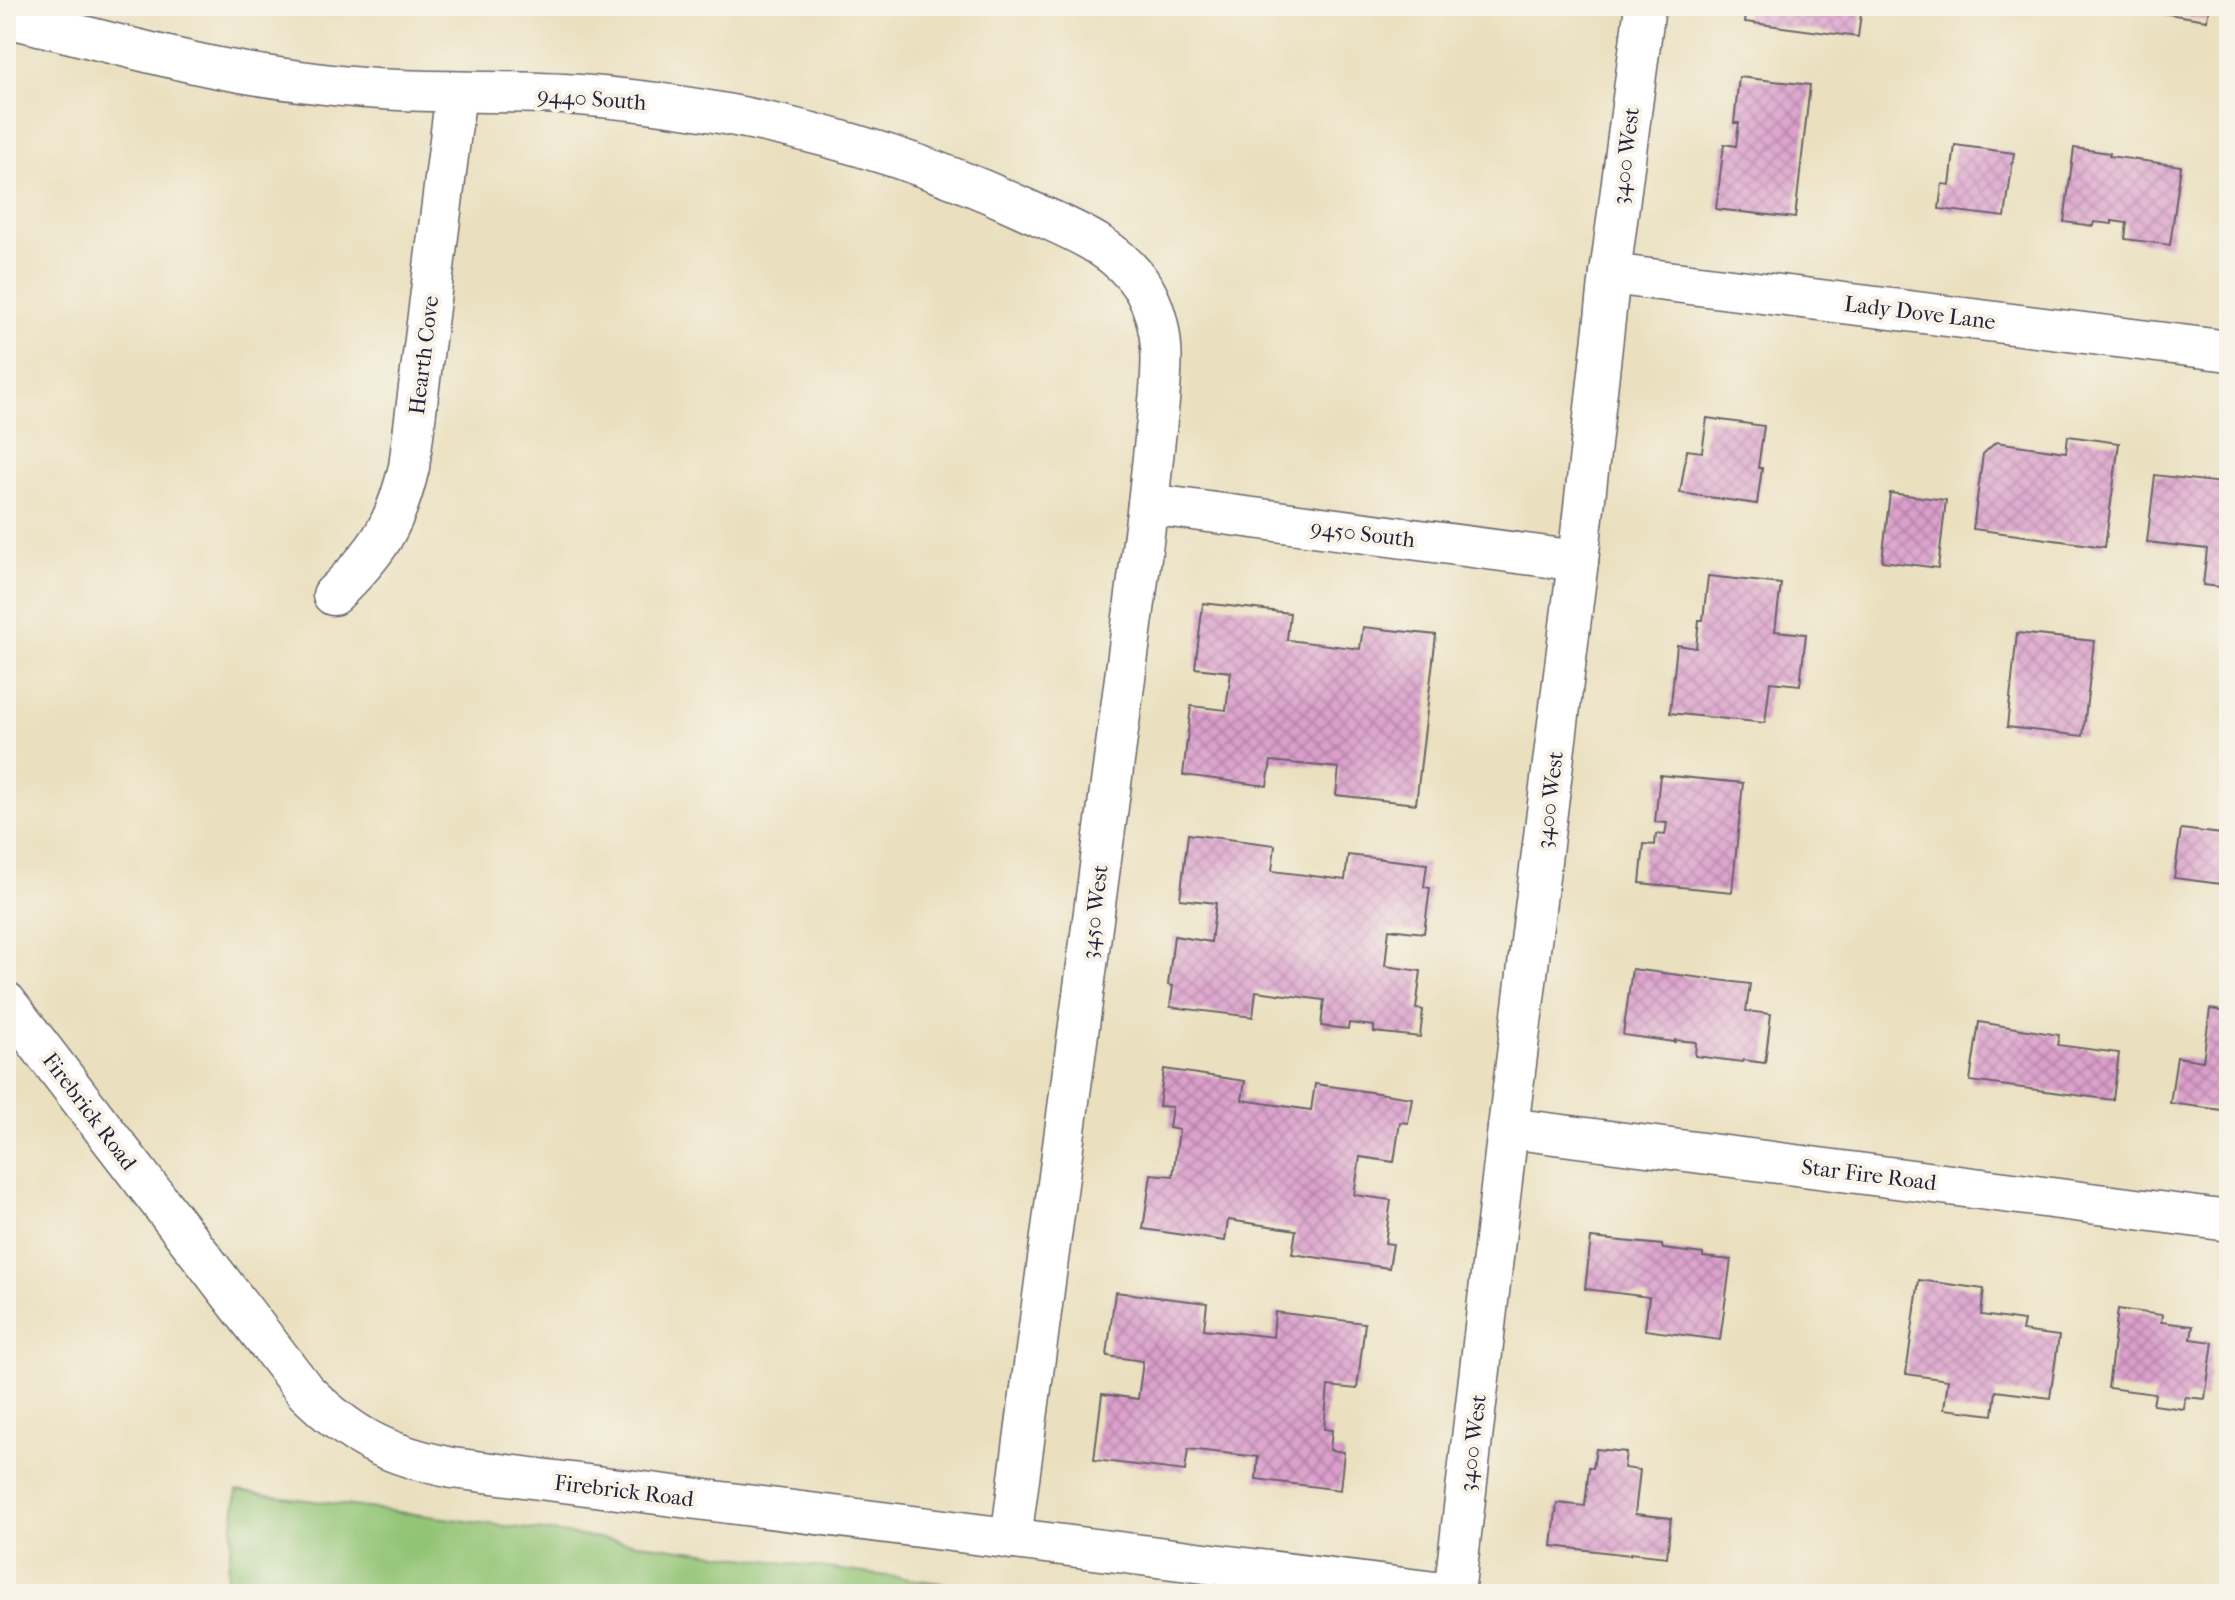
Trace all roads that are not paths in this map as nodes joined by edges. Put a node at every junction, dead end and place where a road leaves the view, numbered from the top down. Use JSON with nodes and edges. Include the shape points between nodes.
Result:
{"nodes":[{"id":1,"x":1645,"y":6,"type":"edge"},
{"id":2,"x":6,"y":17,"type":"edge"},
{"id":3,"x":456,"y":92,"type":"junction"},
{"id":4,"x":1610,"y":274,"type":"junction"},
{"id":5,"x":1143,"y":288,"type":"joint"},
{"id":6,"x":2229,"y":351,"type":"edge"},
{"id":7,"x":1148,"y":504,"type":"junction"},
{"id":8,"x":1578,"y":561,"type":"junction"},
{"id":9,"x":333,"y":595,"type":"dead end"},
{"id":10,"x":6,"y":1002,"type":"edge"},
{"id":11,"x":1508,"y":1128,"type":"junction"},
{"id":12,"x":2229,"y":1221,"type":"edge"},
{"id":13,"x":1011,"y":1539,"type":"junction"},
{"id":14,"x":1452,"y":1594,"type":"edge"}],
"edges":[{"from":1,"to":4,"type":"street","name":"3400 West"},
{"from":2,"to":3,"type":"street","name":"9440 South","via":[[261,75],[341,86]]},
{"from":3,"to":5,"type":"street","name":"9440 South","via":[[654,103],[847,143],[1008,201],[1092,240],[1112,253]]},
{"from":3,"to":9,"type":"street","name":"Hearth Cove","via":[[402,499],[377,548]]},
{"from":4,"to":6,"type":"street","name":"Lady Dove Lane"},
{"from":4,"to":8,"type":"street","name":"3400 West"},
{"from":5,"to":7,"type":"street","name":"3450 West","via":[[1155,312],[1163,364]]},
{"from":7,"to":8,"type":"street","name":"9450 South"},
{"from":7,"to":13,"type":"street","name":"3450 West"},
{"from":8,"to":11,"type":"street","name":"3400 West"},
{"from":10,"to":13,"type":"street","name":"Firebrick Road","via":[[305,1391],[349,1431],[381,1448],[452,1468]]},
{"from":11,"to":12,"type":"street","name":"Star Fire Road"},
{"from":11,"to":14,"type":"street","name":"3400 West"},
{"from":13,"to":14,"type":"street","name":"Firebrick Road"}]}
